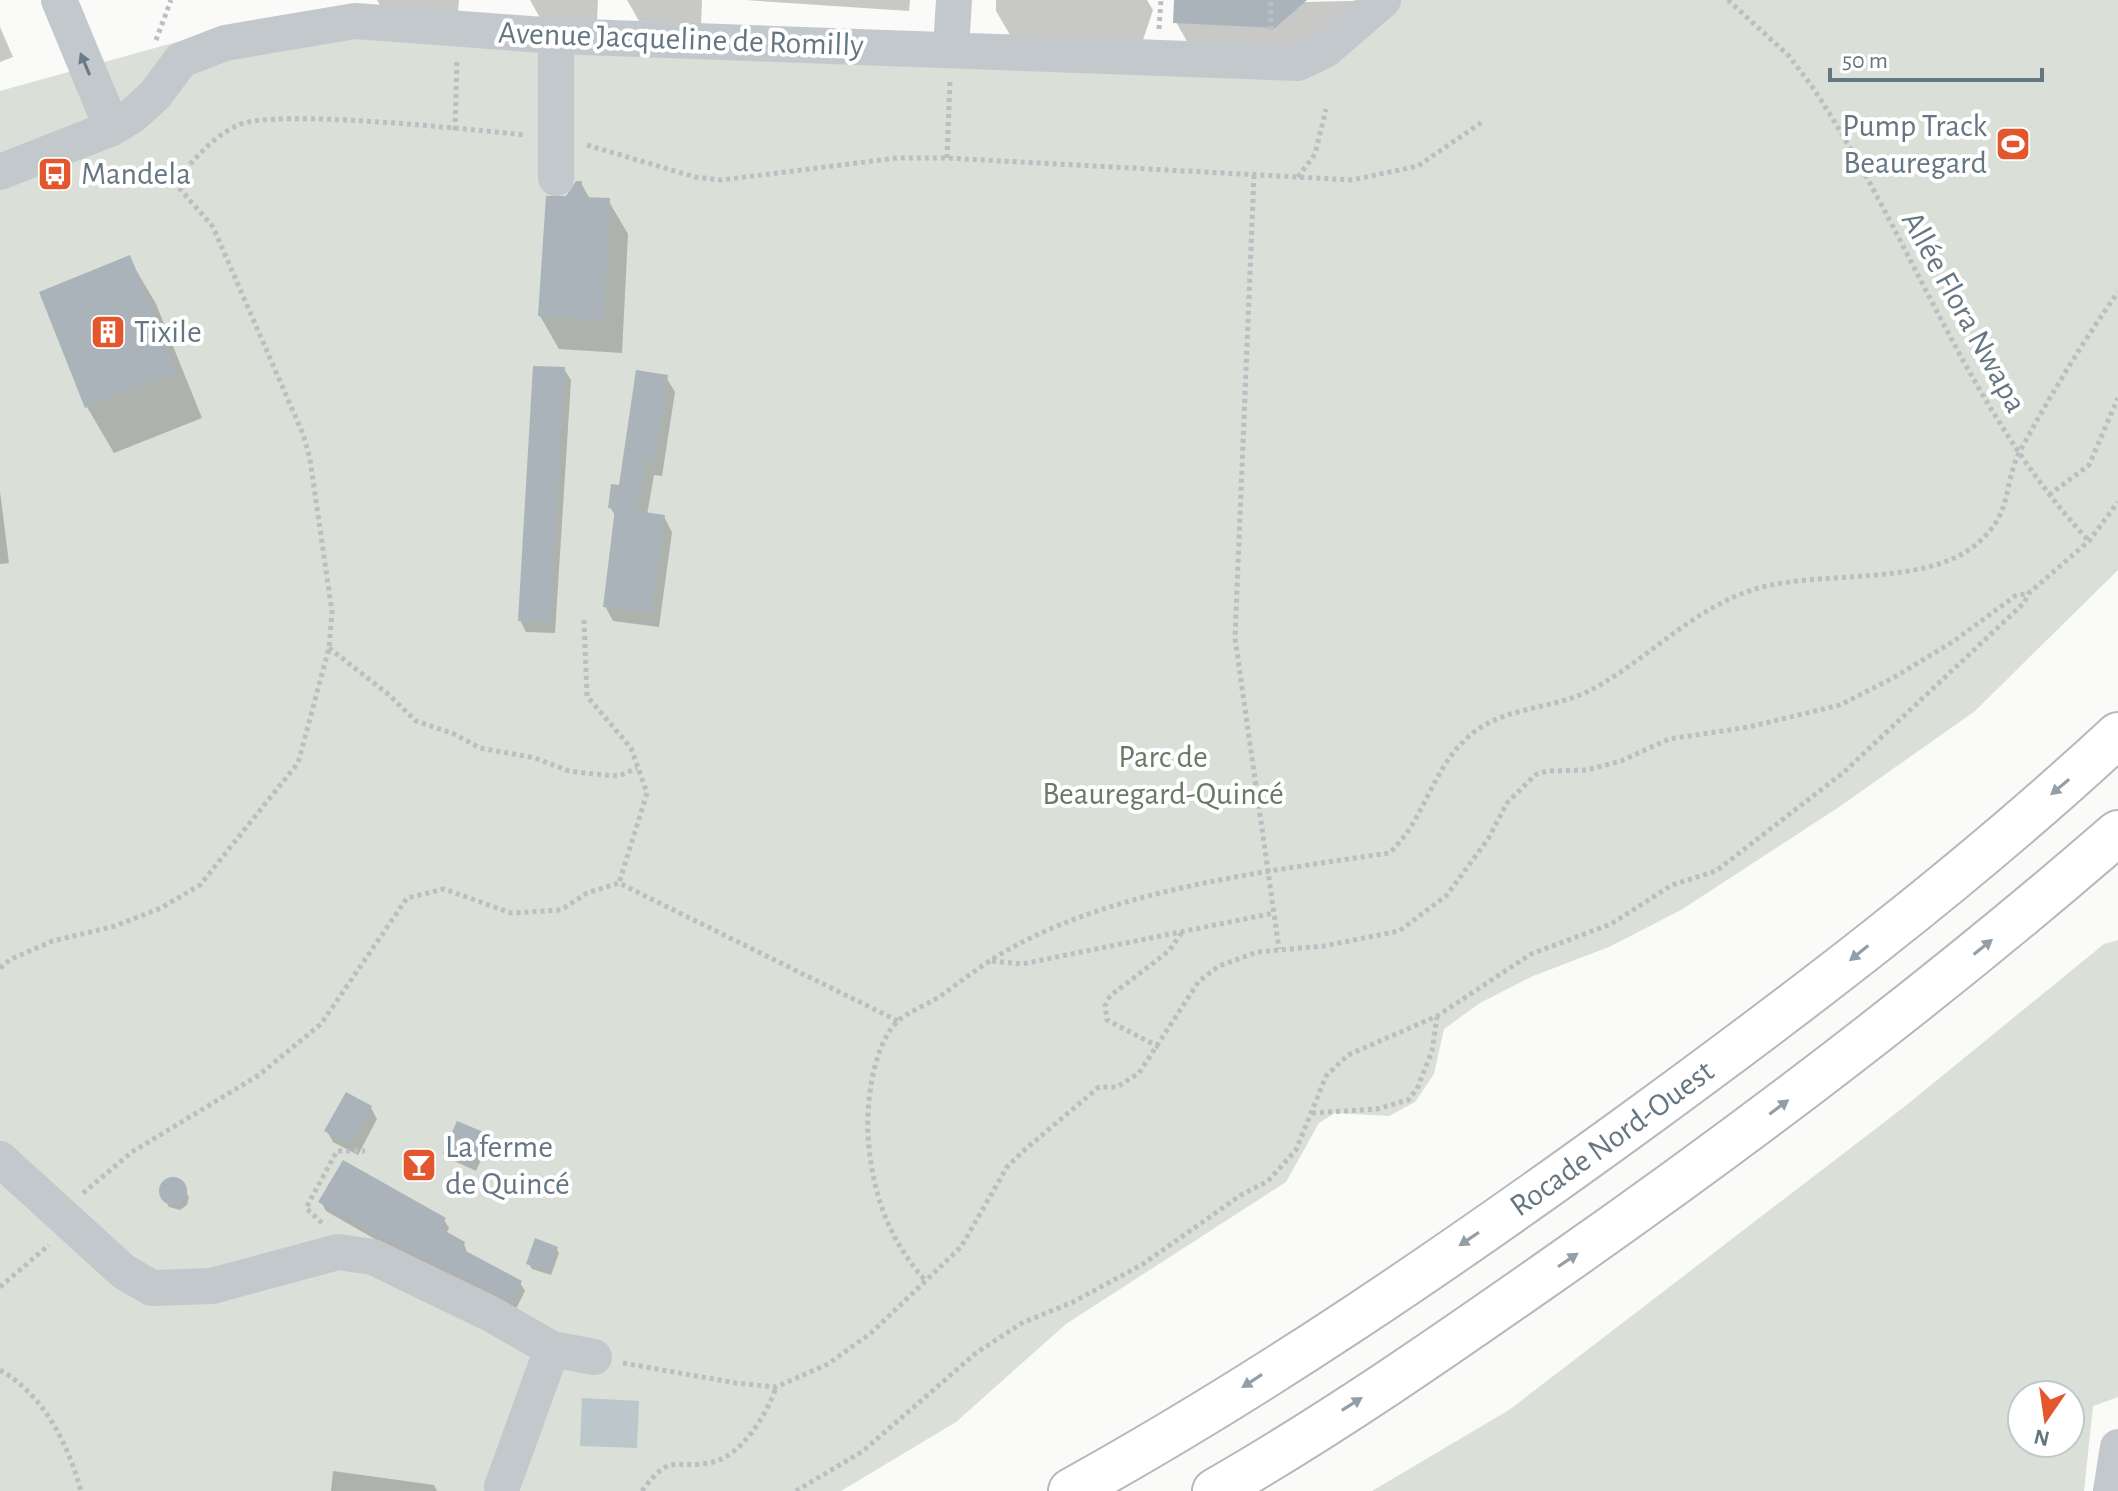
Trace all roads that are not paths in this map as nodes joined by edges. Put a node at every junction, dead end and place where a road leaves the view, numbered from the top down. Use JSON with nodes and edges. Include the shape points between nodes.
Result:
{"nodes":[{"id":1,"x":59,"y":0,"type":"edge"},
{"id":2,"x":954,"y":0,"type":"edge"},
{"id":3,"x":1383,"y":0,"type":"edge"},
{"id":4,"x":459,"y":15,"type":"edge"},
{"id":5,"x":556,"y":36,"type":"junction"},
{"id":6,"x":951,"y":48,"type":"junction"},
{"id":7,"x":112,"y":128,"type":"junction"},
{"id":8,"x":0,"y":172,"type":"edge"},
{"id":9,"x":556,"y":178,"type":"dead end"},
{"id":10,"x":2118,"y":735,"type":"edge"},
{"id":11,"x":2118,"y":833,"type":"edge"},
{"id":12,"x":0,"y":1159,"type":"edge"},
{"id":13,"x":552,"y":1349,"type":"junction"},
{"id":14,"x":594,"y":1357,"type":"road end"},
{"id":15,"x":2118,"y":1447,"type":"edge"},
{"id":16,"x":502,"y":1487,"type":"dead end"},
{"id":17,"x":1071,"y":1491,"type":"edge"},
{"id":18,"x":1215,"y":1491,"type":"edge"},
{"id":19,"x":2111,"y":1491,"type":"edge"}],
"edges":[{"from":7,"to":1,"type":"street","one_way":true},
{"from":2,"to":6,"type":"street"},
{"from":3,"to":6,"type":"street","name":"Avenue Jacqueline de Romilly","via":[[1325,50],[1298,63]]},
{"from":4,"to":5,"type":"street","name":"Avenue Jacqueline de Romilly"},
{"from":4,"to":7,"type":"street","name":"Avenue Jacqueline de Romilly","via":[[355,21],[225,43],[181,60],[155,95]]},
{"from":5,"to":6,"type":"street","name":"Avenue Jacqueline de Romilly"},
{"from":5,"to":9,"type":"street"},
{"from":7,"to":8,"type":"street","name":"Avenue Jacqueline de Romilly"},
{"from":10,"to":17,"type":"highway","name":"Rocade Nord-Ouest","one_way":true,"via":[[1830,976],[1515,1209],[1215,1405]]},
{"from":18,"to":11,"type":"highway","one_way":true,"via":[[1451,1341],[1662,1195],[1926,994]]},
{"from":12,"to":13,"type":"street","via":[[124,1272],[152,1288],[212,1286],[338,1252],[373,1257]]},
{"from":13,"to":14,"type":"street"},
{"from":13,"to":16,"type":"street"},
{"from":15,"to":19,"type":"street"}]}
